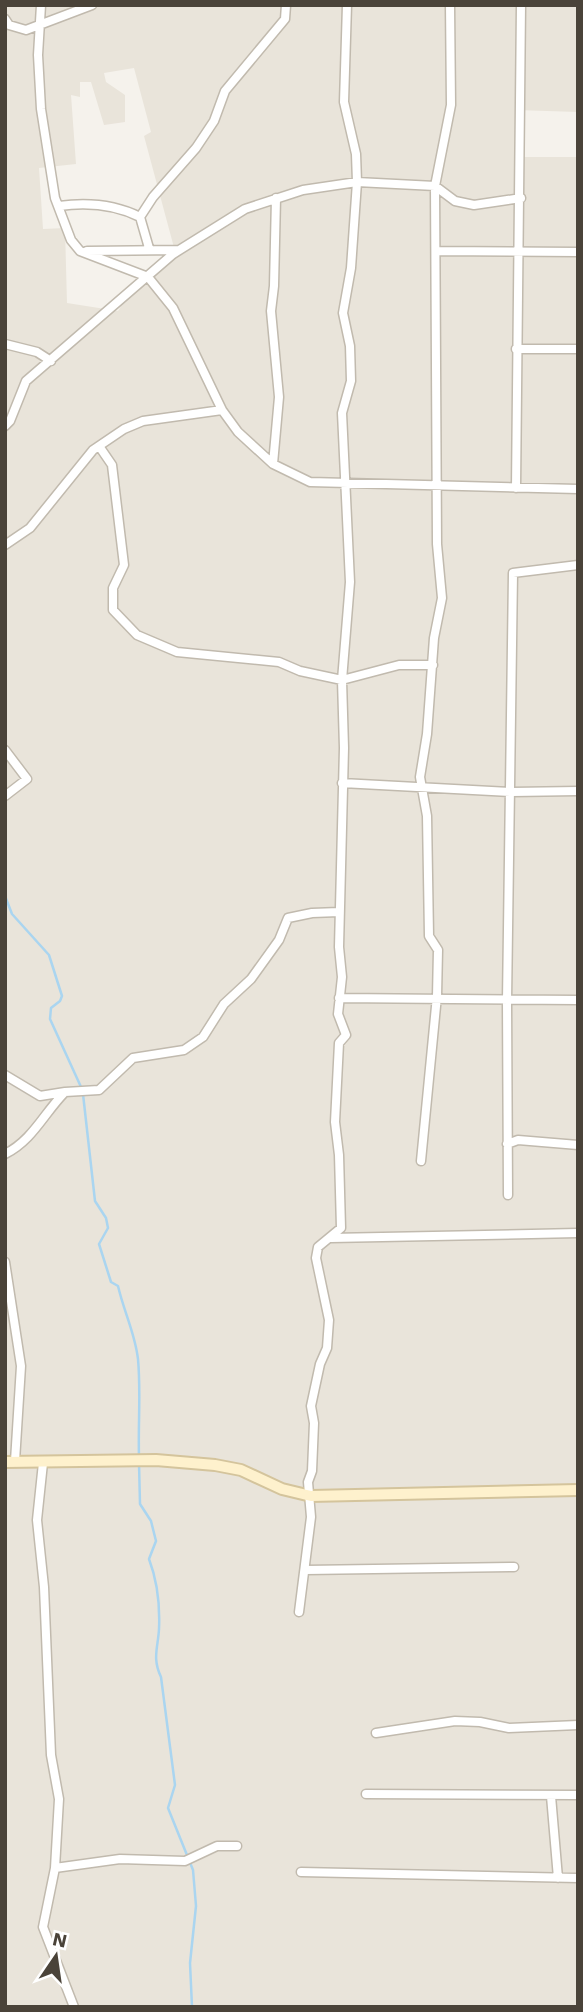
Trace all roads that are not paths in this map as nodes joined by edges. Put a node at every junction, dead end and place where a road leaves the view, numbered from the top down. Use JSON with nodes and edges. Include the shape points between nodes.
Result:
{"nodes":[{"id":1,"x":41,"y":5,"type":"edge"},
{"id":2,"x":92,"y":5,"type":"edge"},
{"id":3,"x":286,"y":5,"type":"edge"},
{"id":4,"x":347,"y":5,"type":"edge"},
{"id":5,"x":450,"y":5,"type":"edge"},
{"id":6,"x":521,"y":5,"type":"edge"},
{"id":7,"x":5,"y":19,"type":"edge"},
{"id":8,"x":39,"y":24,"type":"junction"},
{"id":9,"x":357,"y":182,"type":"junction"},
{"id":10,"x":435,"y":186,"type":"junction"},
{"id":11,"x":276,"y":198,"type":"junction"},
{"id":12,"x":521,"y":198,"type":"junction"},
{"id":13,"x":59,"y":206,"type":"junction"},
{"id":14,"x":140,"y":217,"type":"junction"},
{"id":15,"x":149,"y":248,"type":"junction"},
{"id":16,"x":179,"y":250,"type":"junction"},
{"id":17,"x":80,"y":251,"type":"junction"},
{"id":18,"x":437,"y":251,"type":"junction"},
{"id":19,"x":521,"y":251,"type":"junction"},
{"id":20,"x":578,"y":252,"type":"edge"},
{"id":21,"x":148,"y":277,"type":"junction"},
{"id":22,"x":5,"y":344,"type":"edge"},
{"id":23,"x":516,"y":349,"type":"junction"},
{"id":24,"x":578,"y":349,"type":"edge"},
{"id":25,"x":51,"y":360,"type":"junction"},
{"id":26,"x":222,"y":410,"type":"junction"},
{"id":27,"x":5,"y":426,"type":"edge"},
{"id":28,"x":99,"y":446,"type":"junction"},
{"id":29,"x":273,"y":464,"type":"junction"},
{"id":30,"x":344,"y":485,"type":"junction"},
{"id":31,"x":438,"y":486,"type":"junction"},
{"id":32,"x":516,"y":488,"type":"junction"},
{"id":33,"x":578,"y":489,"type":"edge"},
{"id":34,"x":5,"y":545,"type":"edge"},
{"id":35,"x":578,"y":565,"type":"edge"},
{"id":36,"x":433,"y":665,"type":"junction"},
{"id":37,"x":342,"y":680,"type":"junction"},
{"id":38,"x":5,"y":750,"type":"edge"},
{"id":39,"x":342,"y":783,"type":"junction"},
{"id":40,"x":423,"y":788,"type":"junction"},
{"id":41,"x":512,"y":792,"type":"junction"},
{"id":42,"x":578,"y":792,"type":"edge"},
{"id":43,"x":5,"y":796,"type":"edge"},
{"id":44,"x":339,"y":912,"type":"junction"},
{"id":45,"x":437,"y":996,"type":"junction"},
{"id":46,"x":339,"y":998,"type":"junction"},
{"id":47,"x":578,"y":1000,"type":"edge"},
{"id":48,"x":507,"y":1001,"type":"junction"},
{"id":49,"x":5,"y":1074,"type":"edge"},
{"id":50,"x":65,"y":1092,"type":"junction"},
{"id":51,"x":507,"y":1144,"type":"junction"},
{"id":52,"x":578,"y":1145,"type":"edge"},
{"id":53,"x":5,"y":1154,"type":"edge"},
{"id":54,"x":421,"y":1161,"type":"dead end"},
{"id":55,"x":508,"y":1195,"type":"dead end"},
{"id":56,"x":578,"y":1233,"type":"edge"},
{"id":57,"x":331,"y":1238,"type":"junction"},
{"id":58,"x":5,"y":1262,"type":"edge"},
{"id":59,"x":10,"y":1462,"type":"edge"},
{"id":60,"x":43,"y":1463,"type":"junction"},
{"id":61,"x":578,"y":1490,"type":"edge"},
{"id":62,"x":312,"y":1496,"type":"junction"},
{"id":63,"x":514,"y":1567,"type":"dead end"},
{"id":64,"x":306,"y":1570,"type":"junction"},
{"id":65,"x":299,"y":1612,"type":"dead end"},
{"id":66,"x":578,"y":1726,"type":"edge"},
{"id":67,"x":376,"y":1733,"type":"dead end"},
{"id":68,"x":366,"y":1794,"type":"dead end"},
{"id":69,"x":578,"y":1795,"type":"edge"},
{"id":70,"x":551,"y":1796,"type":"junction"},
{"id":71,"x":237,"y":1846,"type":"dead end"},
{"id":72,"x":55,"y":1868,"type":"junction"},
{"id":73,"x":301,"y":1872,"type":"dead end"},
{"id":74,"x":558,"y":1878,"type":"junction"},
{"id":75,"x":578,"y":1878,"type":"edge"},
{"id":76,"x":74,"y":2007,"type":"edge"}],
"edges":[{"from":1,"to":8,"type":"street"},
{"from":2,"to":8,"type":"street"},
{"from":3,"to":14,"type":"street","via":[[285,19],[225,90],[214,121],[196,148]]},
{"from":4,"to":9,"type":"street","via":[[344,102],[356,154]]},
{"from":5,"to":10,"type":"street","via":[[451,106]]},
{"from":6,"to":12,"type":"street"},
{"from":7,"to":8,"type":"street","via":[[26,30]]},
{"from":8,"to":13,"type":"street","via":[[41,109]]},
{"from":9,"to":10,"type":"street"},
{"from":9,"to":11,"type":"street"},
{"from":9,"to":30,"type":"street","via":[[343,313],[351,381],[342,413]]},
{"from":10,"to":12,"type":"street","via":[[456,201],[474,205]]},
{"from":10,"to":18,"type":"street"},
{"from":11,"to":16,"type":"street","via":[[245,209]]},
{"from":11,"to":29,"type":"street","via":[[271,311],[279,397]]},
{"from":12,"to":19,"type":"street"},
{"from":13,"to":14,"type":"street","via":[[113,206]]},
{"from":13,"to":17,"type":"street","via":[[71,240]]},
{"from":14,"to":15,"type":"street"},
{"from":15,"to":16,"type":"street"},
{"from":15,"to":17,"type":"street"},
{"from":16,"to":21,"type":"street"},
{"from":17,"to":21,"type":"street"},
{"from":18,"to":19,"type":"street"},
{"from":18,"to":31,"type":"street"},
{"from":19,"to":20,"type":"street"},
{"from":19,"to":23,"type":"street"},
{"from":21,"to":25,"type":"street"},
{"from":21,"to":26,"type":"street","via":[[173,308]]},
{"from":22,"to":25,"type":"street"},
{"from":23,"to":24,"type":"street"},
{"from":23,"to":32,"type":"street"},
{"from":25,"to":27,"type":"street","via":[[26,381]]},
{"from":26,"to":28,"type":"street","via":[[143,421]]},
{"from":26,"to":29,"type":"street"},
{"from":28,"to":34,"type":"street","via":[[30,528]]},
{"from":28,"to":37,"type":"street","via":[[112,465],[124,565],[113,587],[113,610],[137,635],[177,652],[279,662]]},
{"from":29,"to":30,"type":"street","via":[[297,478]]},
{"from":30,"to":31,"type":"street"},
{"from":30,"to":37,"type":"street","via":[[350,582]]},
{"from":31,"to":32,"type":"street"},
{"from":31,"to":36,"type":"street","via":[[442,598]]},
{"from":32,"to":33,"type":"street"},
{"from":35,"to":41,"type":"street","via":[[513,573]]},
{"from":36,"to":37,"type":"street","via":[[399,665]]},
{"from":36,"to":40,"type":"street","via":[[420,777]]},
{"from":37,"to":39,"type":"street"},
{"from":38,"to":43,"type":"street","via":[[27,779]]},
{"from":39,"to":40,"type":"street"},
{"from":39,"to":44,"type":"street"},
{"from":40,"to":41,"type":"street"},
{"from":40,"to":45,"type":"street","via":[[429,936],[438,950]]},
{"from":41,"to":42,"type":"street"},
{"from":41,"to":48,"type":"street"},
{"from":44,"to":46,"type":"street"},
{"from":44,"to":50,"type":"street","via":[[288,918],[279,940],[251,979],[224,1004],[203,1037],[184,1050],[133,1058],[99,1090]]},
{"from":45,"to":46,"type":"street"},
{"from":45,"to":48,"type":"street"},
{"from":45,"to":54,"type":"street"},
{"from":46,"to":57,"type":"street","via":[[338,1014],[346,1035],[339,1043],[335,1122],[341,1228]]},
{"from":47,"to":48,"type":"street"},
{"from":48,"to":51,"type":"street"},
{"from":49,"to":50,"type":"street","via":[[40,1096]]},
{"from":50,"to":53,"type":"street","via":[[22,1145]]},
{"from":51,"to":52,"type":"street","via":[[518,1140]]},
{"from":51,"to":55,"type":"street"},
{"from":56,"to":57,"type":"street"},
{"from":57,"to":62,"type":"street","via":[[318,1247],[316,1258],[329,1320],[327,1348],[311,1406],[314,1423],[308,1482]]},
{"from":58,"to":59,"type":"street","via":[[21,1366]]},
{"from":59,"to":60,"type":"street"},
{"from":60,"to":62,"type":"street","via":[[156,1460],[242,1470],[282,1489]]},
{"from":60,"to":72,"type":"street","via":[[37,1520],[51,1755],[59,1799]]},
{"from":61,"to":62,"type":"street"},
{"from":62,"to":64,"type":"street"},
{"from":63,"to":64,"type":"street"},
{"from":64,"to":65,"type":"street"},
{"from":66,"to":67,"type":"street","via":[[509,1728],[455,1721]]},
{"from":68,"to":70,"type":"street"},
{"from":69,"to":70,"type":"street"},
{"from":70,"to":74,"type":"street"},
{"from":71,"to":72,"type":"street","via":[[217,1846],[185,1861],[120,1859]]},
{"from":72,"to":76,"type":"street","via":[[44,1935]]},
{"from":73,"to":74,"type":"street"},
{"from":74,"to":75,"type":"street"}]}
